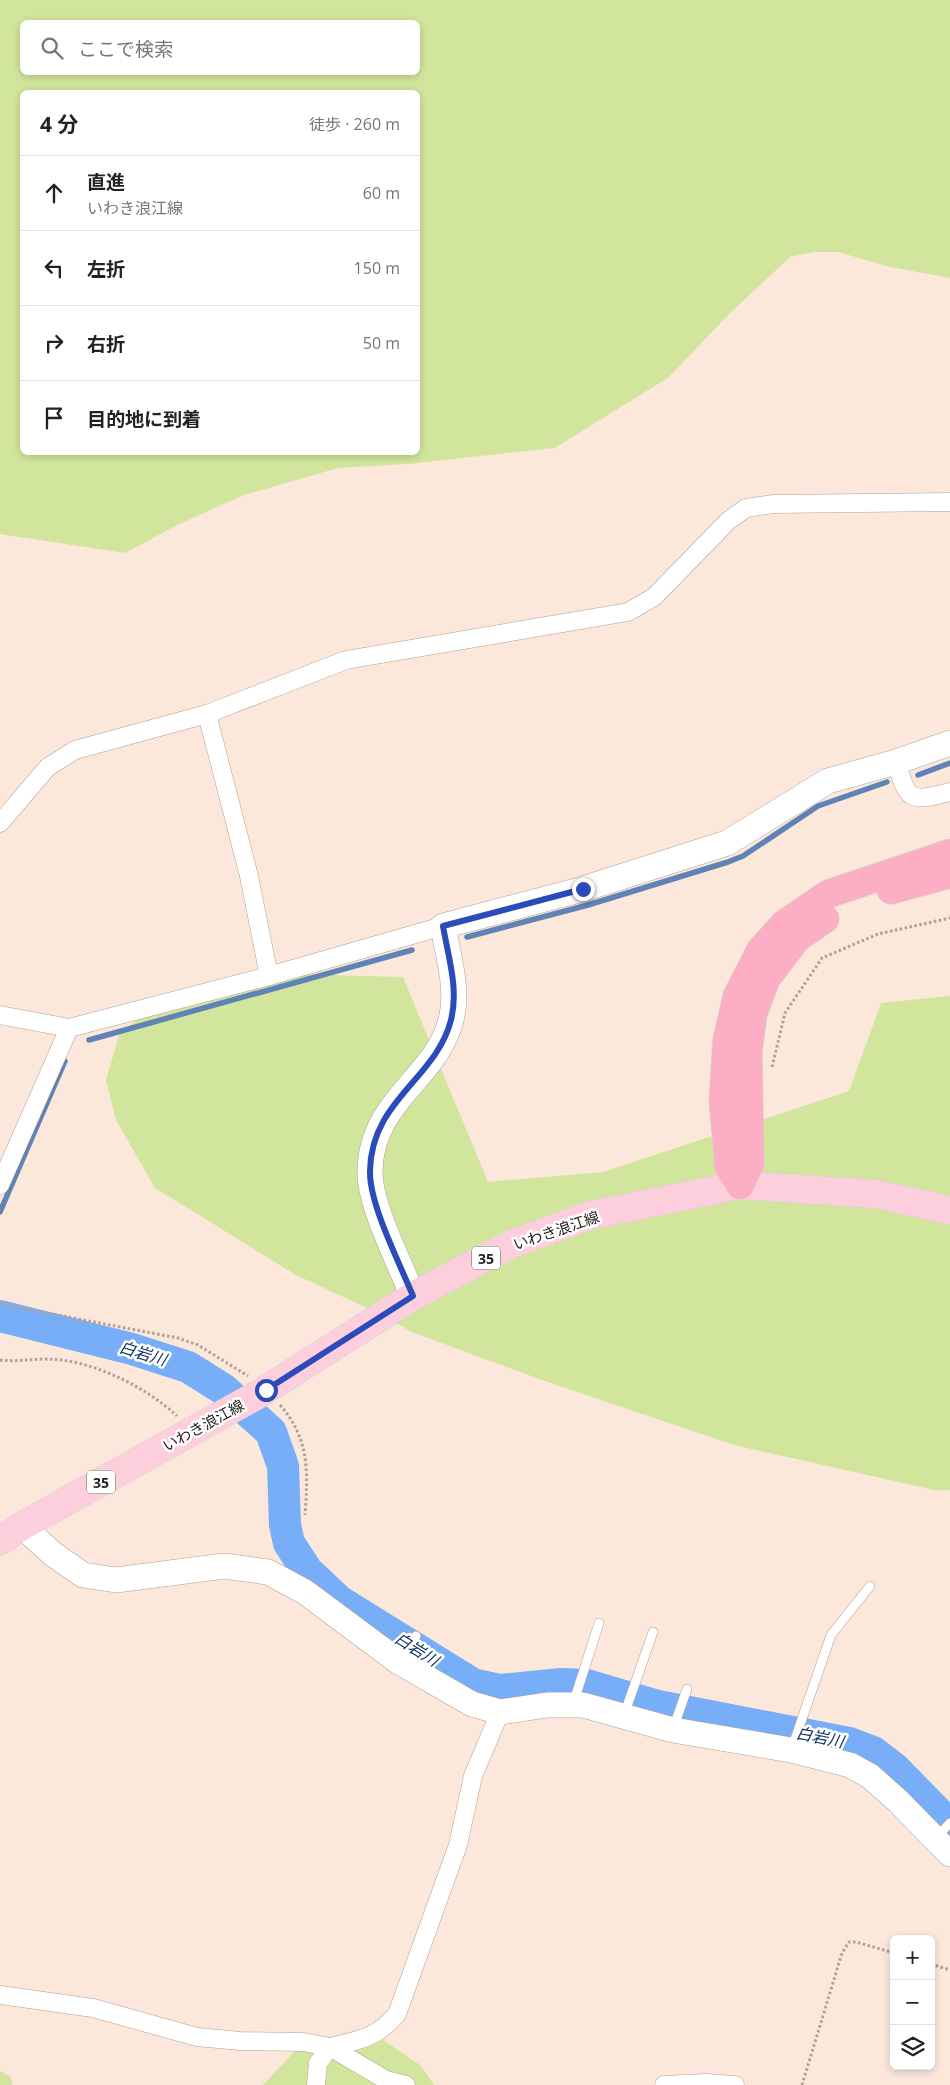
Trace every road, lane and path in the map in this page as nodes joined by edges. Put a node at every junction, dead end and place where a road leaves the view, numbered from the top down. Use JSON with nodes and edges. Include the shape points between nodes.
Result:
{"nodes":[{"id":1,"x":950,"y":502,"type":"edge"},
{"id":2,"x":207,"y":714,"type":"junction"},
{"id":3,"x":950,"y":743,"type":"edge"},
{"id":4,"x":896,"y":762,"type":"junction"},
{"id":5,"x":950,"y":792,"type":"edge"},
{"id":6,"x":0,"y":823,"type":"edge"},
{"id":7,"x":950,"y":853,"type":"edge"},
{"id":8,"x":950,"y":874,"type":"edge"},
{"id":9,"x":950,"y":918,"type":"edge"},
{"id":10,"x":443,"y":926,"type":"junction"},
{"id":11,"x":268,"y":976,"type":"junction"},
{"id":12,"x":0,"y":1015,"type":"edge"},
{"id":13,"x":68,"y":1028,"type":"junction"},
{"id":14,"x":771,"y":1070,"type":"dead end"},
{"id":15,"x":0,"y":1185,"type":"edge"},
{"id":16,"x":740,"y":1185,"type":"junction"},
{"id":17,"x":950,"y":1210,"type":"edge"},
{"id":18,"x":413,"y":1296,"type":"junction"},
{"id":19,"x":0,"y":1304,"type":"edge"},
{"id":20,"x":0,"y":1360,"type":"edge"},
{"id":21,"x":262,"y":1392,"type":"junction"},
{"id":22,"x":198,"y":1428,"type":"junction"},
{"id":23,"x":306,"y":1515,"type":"dead end"},
{"id":24,"x":11,"y":1521,"type":"edge"},
{"id":25,"x":0,"y":1541,"type":"edge"},
{"id":26,"x":870,"y":1586,"type":"dead end"},
{"id":27,"x":599,"y":1623,"type":"dead end"},
{"id":28,"x":652,"y":1632,"type":"dead end"},
{"id":29,"x":416,"y":1636,"type":"dead end"},
{"id":30,"x":401,"y":1658,"type":"junction"},
{"id":31,"x":687,"y":1689,"type":"dead end"},
{"id":32,"x":574,"y":1700,"type":"junction"},
{"id":33,"x":500,"y":1712,"type":"junction"},
{"id":34,"x":625,"y":1712,"type":"junction"},
{"id":35,"x":674,"y":1725,"type":"junction"},
{"id":36,"x":792,"y":1747,"type":"junction"},
{"id":37,"x":944,"y":1838,"type":"edge"},
{"id":38,"x":890,"y":1952,"type":"edge"},
{"id":39,"x":935,"y":1965,"type":"edge"},
{"id":40,"x":950,"y":1970,"type":"edge"},
{"id":41,"x":0,"y":1995,"type":"edge"},
{"id":42,"x":330,"y":2047,"type":"junction"},
{"id":43,"x":316,"y":2085,"type":"edge"},
{"id":44,"x":406,"y":2085,"type":"edge"},
{"id":45,"x":664,"y":2085,"type":"edge"},
{"id":46,"x":735,"y":2085,"type":"edge"},
{"id":47,"x":802,"y":2085,"type":"edge"}],
"edges":[{"from":1,"to":2,"type":"street","via":[[774,504],[746,508],[728,521],[654,597],[628,612],[346,660]]},
{"from":2,"to":6,"type":"street","via":[[75,750],[48,766]]},
{"from":2,"to":11,"type":"street","via":[[249,876]]},
{"from":3,"to":4,"type":"street"},
{"from":4,"to":5,"type":"street","via":[[903,786],[910,795],[922,799]]},
{"from":4,"to":10,"type":"street","via":[[828,781],[727,843],[583,889]]},
{"from":7,"to":16,"type":"highway","via":[[828,894],[784,924],[760,951],[737,996],[726,1040],[724,1101],[729,1167]]},
{"from":8,"to":16,"type":"highway","via":[[874,894],[839,908],[797,938],[766,979],[753,1014],[748,1052],[750,1164]]},
{"from":9,"to":14,"type":"path","via":[[878,934],[822,958],[784,1014]]},
{"from":10,"to":11,"type":"street"},
{"from":10,"to":18,"type":"street","via":[[455,992],[446,1036],[388,1110],[377,1131],[371,1158],[371,1193]]},
{"from":11,"to":13,"type":"street"},
{"from":12,"to":13,"type":"street"},
{"from":13,"to":15,"type":"street"},
{"from":16,"to":17,"type":"main road","name":"いわき浪江線","number":"35","via":[[875,1194]]},
{"from":16,"to":18,"type":"main road","name":"いわき浪江線","number":"35","via":[[591,1215],[512,1244]]},
{"from":18,"to":21,"type":"main road","name":"いわき浪江線","number":"35"},
{"from":19,"to":21,"type":"path","via":[[178,1338],[198,1345],[245,1373]]},
{"from":20,"to":22,"type":"path","via":[[47,1359],[92,1367],[131,1383]]},
{"from":21,"to":22,"type":"main road","name":"いわき浪江線","number":"35"},
{"from":21,"to":23,"type":"path","via":[[288,1415],[302,1440],[308,1471]]},
{"from":22,"to":24,"type":"main road","name":"いわき浪江線","number":"35"},
{"from":24,"to":25,"type":"main road","name":"いわき浪江線","number":"35"},
{"from":24,"to":30,"type":"street","via":[[83,1575],[116,1580],[224,1566],[268,1572],[305,1592]]},
{"from":26,"to":36,"type":"lane","via":[[831,1635]]},
{"from":27,"to":32,"type":"lane"},
{"from":28,"to":34,"type":"lane"},
{"from":29,"to":30,"type":"lane"},
{"from":30,"to":33,"type":"street","via":[[472,1704]]},
{"from":31,"to":35,"type":"lane"},
{"from":32,"to":33,"type":"street"},
{"from":32,"to":34,"type":"street","via":[[584,1705]]},
{"from":33,"to":42,"type":"street","via":[[473,1776],[458,1845],[397,2014],[384,2029],[360,2040]]},
{"from":34,"to":35,"type":"street"},
{"from":35,"to":36,"type":"street"},
{"from":36,"to":37,"type":"street","via":[[850,1765],[870,1776]]},
{"from":38,"to":47,"type":"path","via":[[849,1942],[842,1952]]},
{"from":39,"to":40,"type":"path"},
{"from":41,"to":42,"type":"street","via":[[93,2008],[197,2037],[303,2042]]},
{"from":42,"to":43,"type":"street","via":[[318,2063]]},
{"from":42,"to":44,"type":"street","via":[[386,2080]]},
{"from":45,"to":46,"type":"street","via":[[706,2082]]}]}
